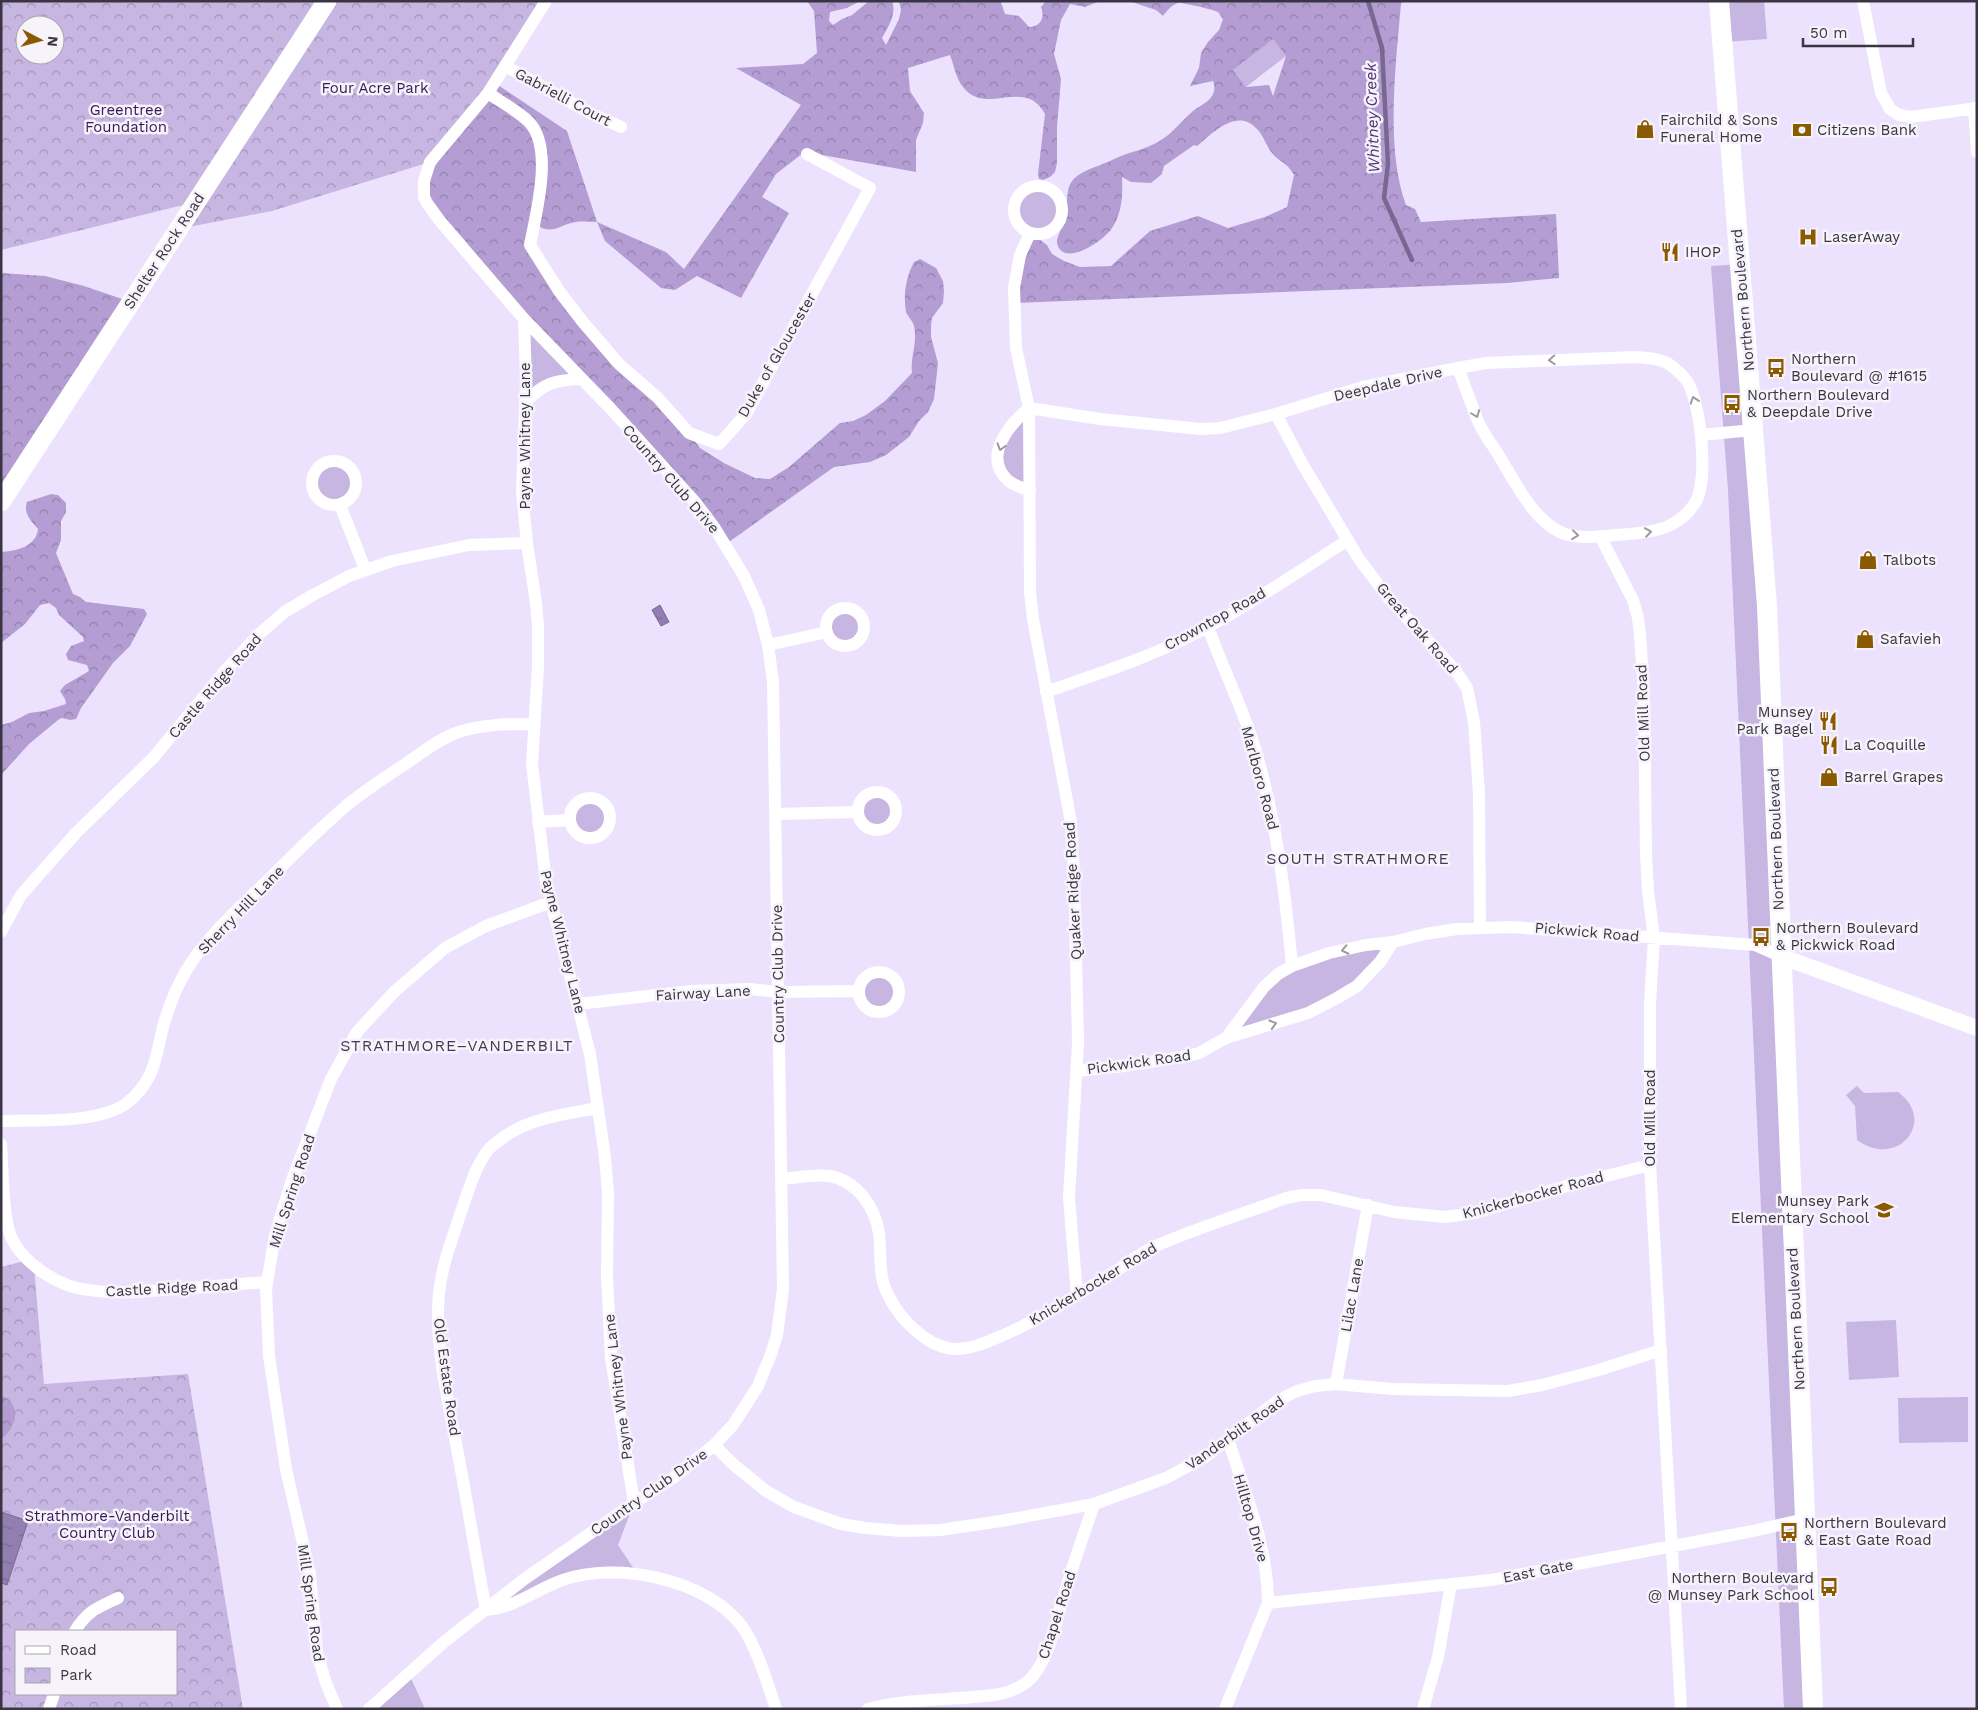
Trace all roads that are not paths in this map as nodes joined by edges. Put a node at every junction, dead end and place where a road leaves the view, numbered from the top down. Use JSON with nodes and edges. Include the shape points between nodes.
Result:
{"nodes":[{"id":1,"x":327,"y":1,"type":"edge"},
{"id":2,"x":546,"y":1,"type":"edge"},
{"id":3,"x":1719,"y":1,"type":"edge"},
{"id":4,"x":1863,"y":1,"type":"edge"},
{"id":5,"x":505,"y":66,"type":"junction"},
{"id":6,"x":488,"y":93,"type":"junction"},
{"id":7,"x":1975,"y":108,"type":"edge"},
{"id":8,"x":621,"y":127,"type":"dead end"},
{"id":9,"x":1977,"y":152,"type":"edge"},
{"id":10,"x":807,"y":154,"type":"dead end"},
{"id":11,"x":1030,"y":233,"type":"dead end"},
{"id":12,"x":524,"y":319,"type":"junction"},
{"id":13,"x":1458,"y":368,"type":"junction"},
{"id":14,"x":581,"y":379,"type":"junction"},
{"id":15,"x":525,"y":403,"type":"junction"},
{"id":16,"x":1029,"y":408,"type":"junction"},
{"id":17,"x":1276,"y":414,"type":"junction"},
{"id":18,"x":1754,"y":430,"type":"junction"},
{"id":19,"x":1701,"y":435,"type":"junction"},
{"id":20,"x":1030,"y":490,"type":"junction"},
{"id":21,"x":1,"y":502,"type":"edge"},
{"id":22,"x":340,"y":505,"type":"dead end"},
{"id":23,"x":1600,"y":536,"type":"junction"},
{"id":24,"x":1348,"y":540,"type":"junction"},
{"id":25,"x":527,"y":543,"type":"junction"},
{"id":26,"x":365,"y":569,"type":"junction"},
{"id":27,"x":1208,"y":627,"type":"junction"},
{"id":28,"x":827,"y":632,"type":"dead end"},
{"id":29,"x":768,"y":645,"type":"junction"},
{"id":30,"x":1046,"y":692,"type":"junction"},
{"id":31,"x":534,"y":724,"type":"junction"},
{"id":32,"x":858,"y":812,"type":"dead end"},
{"id":33,"x":776,"y":814,"type":"junction"},
{"id":34,"x":569,"y":820,"type":"dead end"},
{"id":35,"x":538,"y":822,"type":"junction"},
{"id":36,"x":551,"y":902,"type":"junction"},
{"id":37,"x":1480,"y":927,"type":"junction"},
{"id":38,"x":1,"y":932,"type":"edge"},
{"id":39,"x":1654,"y":938,"type":"junction"},
{"id":40,"x":1393,"y":942,"type":"junction"},
{"id":41,"x":1780,"y":956,"type":"junction"},
{"id":42,"x":1292,"y":966,"type":"junction"},
{"id":43,"x":859,"y":991,"type":"dead end"},
{"id":44,"x":778,"y":992,"type":"junction"},
{"id":45,"x":578,"y":1004,"type":"junction"},
{"id":46,"x":1977,"y":1028,"type":"edge"},
{"id":47,"x":1226,"y":1038,"type":"junction"},
{"id":48,"x":1078,"y":1071,"type":"junction"},
{"id":49,"x":598,"y":1108,"type":"junction"},
{"id":50,"x":1,"y":1121,"type":"edge"},
{"id":51,"x":1,"y":1144,"type":"edge"},
{"id":52,"x":1650,"y":1165,"type":"junction"},
{"id":53,"x":781,"y":1179,"type":"junction"},
{"id":54,"x":1368,"y":1205,"type":"junction"},
{"id":55,"x":267,"y":1282,"type":"junction"},
{"id":56,"x":1077,"y":1295,"type":"junction"},
{"id":57,"x":1661,"y":1350,"type":"junction"},
{"id":58,"x":1336,"y":1384,"type":"junction"},
{"id":59,"x":1228,"y":1439,"type":"junction"},
{"id":60,"x":714,"y":1445,"type":"junction"},
{"id":61,"x":634,"y":1503,"type":"junction"},
{"id":62,"x":1094,"y":1504,"type":"junction"},
{"id":63,"x":1805,"y":1519,"type":"junction"},
{"id":64,"x":1672,"y":1546,"type":"junction"},
{"id":65,"x":1452,"y":1584,"type":"junction"},
{"id":66,"x":118,"y":1598,"type":"dead end"},
{"id":67,"x":1268,"y":1602,"type":"junction"},
{"id":68,"x":486,"y":1610,"type":"junction"},
{"id":69,"x":76,"y":1630,"type":"edge"},
{"id":70,"x":54,"y":1695,"type":"edge"},
{"id":71,"x":49,"y":1709,"type":"edge"},
{"id":72,"x":337,"y":1709,"type":"edge"},
{"id":73,"x":369,"y":1709,"type":"edge"},
{"id":74,"x":776,"y":1709,"type":"edge"},
{"id":75,"x":868,"y":1709,"type":"edge"},
{"id":76,"x":1226,"y":1709,"type":"edge"},
{"id":77,"x":1423,"y":1709,"type":"edge"},
{"id":78,"x":1681,"y":1709,"type":"edge"},
{"id":79,"x":1813,"y":1709,"type":"edge"}],
"edges":[{"from":1,"to":21,"type":"main road","name":"Shelter Rock Road"},
{"from":2,"to":5,"type":"street"},
{"from":3,"to":18,"type":"main road","name":"Northern Boulevard"},
{"from":4,"to":7,"type":"street","via":[[1879,87],[1890,109],[1911,118]]},
{"from":5,"to":6,"type":"street"},
{"from":5,"to":8,"type":"street","name":"Gabrielli Court"},
{"from":6,"to":10,"type":"street","name":"Duke of Gloucester","via":[[529,122],[537,134],[542,162],[541,188],[530,244],[559,290],[619,364],[658,398],[689,433],[719,444],[746,414],[870,188]]},
{"from":6,"to":12,"type":"street","name":"Country Club Drive","via":[[430,162],[424,189],[427,203]]},
{"from":7,"to":9,"type":"street"},
{"from":11,"to":16,"type":"street","name":"Quaker Ridge Road","via":[[1020,255],[1014,288],[1016,348]]},
{"from":12,"to":14,"type":"street","name":"Country Club Drive"},
{"from":12,"to":15,"type":"street","name":"Payne Whitney Lane"},
{"from":13,"to":17,"type":"street","name":"Deepdale Drive","via":[[1363,387]]},
{"from":19,"to":13,"type":"street","name":"Deepdale Drive","one_way":true,"via":[[1696,404],[1687,382],[1672,366],[1657,360],[1634,357],[1556,359]]},
{"from":13,"to":23,"type":"street","one_way":true,"via":[[1479,423],[1524,498],[1546,522],[1564,533]]},
{"from":14,"to":15,"type":"street","via":[[565,379],[543,386]]},
{"from":14,"to":29,"type":"street","name":"Country Club Drive","via":[[696,503],[726,544],[752,593]]},
{"from":15,"to":25,"type":"street","name":"Payne Whitney Lane","via":[[522,472]]},
{"from":16,"to":17,"type":"street","name":"Deepdale Drive","via":[[1201,429],[1239,425]]},
{"from":16,"to":20,"type":"street","name":"Quaker Ridge Road"},
{"from":16,"to":20,"type":"street","one_way":true,"via":[[1005,434],[998,460],[1005,480],[1017,488]]},
{"from":17,"to":24,"type":"street","name":"Great Oak Road"},
{"from":18,"to":19,"type":"street"},
{"from":18,"to":41,"type":"main road","name":"Northern Boulevard","via":[[1767,615]]},
{"from":23,"to":19,"type":"street","name":"Deepdale Drive","one_way":true,"via":[[1653,532],[1686,515],[1702,487]]},
{"from":20,"to":30,"type":"street","name":"Quaker Ridge Road","via":[[1030,592]]},
{"from":22,"to":26,"type":"street"},
{"from":23,"to":39,"type":"street","name":"Old Mill Road","via":[[1633,600],[1638,618],[1644,693],[1646,855]]},
{"from":24,"to":27,"type":"street","name":"Crowntop Road"},
{"from":24,"to":37,"type":"street","name":"Great Oak Road","via":[[1390,600],[1456,671],[1470,697],[1480,793]]},
{"from":25,"to":26,"type":"street","name":"Castle Ridge Road","via":[[469,545]]},
{"from":25,"to":31,"type":"street","name":"Payne Whitney Lane","via":[[538,627]]},
{"from":26,"to":38,"type":"street","name":"Castle Ridge Road","via":[[312,594],[259,634],[154,756],[76,832],[21,895]]},
{"from":27,"to":30,"type":"street","name":"Crowntop Road","via":[[1161,650]]},
{"from":27,"to":42,"type":"street","name":"Marlboro Road","via":[[1241,708],[1261,769],[1279,856]]},
{"from":28,"to":29,"type":"street"},
{"from":29,"to":33,"type":"street","name":"Country Club Drive","via":[[773,682]]},
{"from":30,"to":48,"type":"street","name":"Quaker Ridge Road","via":[[1071,822]]},
{"from":31,"to":35,"type":"street","name":"Payne Whitney Lane","via":[[532,753]]},
{"from":31,"to":50,"type":"street","name":"Sherry Hill Lane","via":[[495,725],[454,734],[386,777],[328,822],[227,920],[196,956],[174,997],[152,1072],[138,1093],[124,1105],[100,1115],[78,1119]]},
{"from":32,"to":33,"type":"street"},
{"from":33,"to":44,"type":"street","name":"Country Club Drive"},
{"from":34,"to":35,"type":"street"},
{"from":35,"to":36,"type":"street","name":"Payne Whitney Lane"},
{"from":36,"to":45,"type":"street","name":"Payne Whitney Lane"},
{"from":36,"to":55,"type":"street","name":"Mill Spring Road","via":[[486,926],[445,948],[418,969],[357,1032],[331,1079],[292,1180],[275,1235]]},
{"from":37,"to":39,"type":"street","name":"Pickwick Road"},
{"from":37,"to":40,"type":"street","name":"Pickwick Road"},
{"from":39,"to":41,"type":"street","name":"Pickwick Road","via":[[1755,945]]},
{"from":39,"to":52,"type":"street","name":"Old Mill Road","via":[[1650,1003]]},
{"from":40,"to":42,"type":"street","name":"Pickwick Road","one_way":true,"via":[[1329,953]]},
{"from":47,"to":40,"type":"street","name":"Pickwick Road","one_way":true,"via":[[1308,1013],[1337,998],[1357,986],[1380,962]]},
{"from":41,"to":46,"type":"street"},
{"from":41,"to":63,"type":"main road","name":"Northern Boulevard"},
{"from":42,"to":47,"type":"street","name":"Pickwick Road","via":[[1264,987]]},
{"from":43,"to":44,"type":"street","name":"Fairway Lane"},
{"from":44,"to":45,"type":"street","name":"Fairway Lane","via":[[750,989],[691,991]]},
{"from":44,"to":53,"type":"street","name":"Country Club Drive"},
{"from":45,"to":49,"type":"street","name":"Payne Whitney Lane"},
{"from":47,"to":48,"type":"street","name":"Pickwick Road","via":[[1188,1056]]},
{"from":48,"to":56,"type":"street","name":"Quaker Ridge Road","via":[[1069,1198]]},
{"from":49,"to":61,"type":"street","name":"Payne Whitney Lane","via":[[608,1193],[607,1276],[612,1358]]},
{"from":49,"to":68,"type":"street","name":"Old Estate Road","via":[[533,1121],[520,1126],[490,1148],[465,1202],[441,1279],[438,1311],[441,1352]]},
{"from":51,"to":55,"type":"street","name":"Castle Ridge Road","via":[[7,1226],[22,1254],[46,1274],[74,1287],[101,1292]]},
{"from":52,"to":54,"type":"street","name":"Knickerbocker Road","via":[[1475,1213],[1415,1216]]},
{"from":52,"to":57,"type":"street","name":"Old Mill Road"},
{"from":53,"to":56,"type":"street","name":"Knickerbocker Road","via":[[829,1176],[846,1182],[861,1193],[875,1219],[883,1282],[891,1300],[906,1322],[945,1348],[967,1348],[1012,1332]]},
{"from":53,"to":60,"type":"street","name":"Country Club Drive","via":[[783,1289],[777,1335],[758,1386],[733,1425]]},
{"from":54,"to":56,"type":"street","name":"Knickerbocker Road","via":[[1322,1195],[1286,1198],[1156,1246]]},
{"from":54,"to":58,"type":"street","name":"Lilac Lane"},
{"from":55,"to":72,"type":"street","name":"Mill Spring Road","via":[[269,1356],[286,1469],[310,1574],[318,1659]]},
{"from":57,"to":58,"type":"street","name":"Vanderbilt Road","via":[[1542,1385],[1508,1390],[1392,1389]]},
{"from":57,"to":64,"type":"street","name":"Old Mill Road"},
{"from":58,"to":59,"type":"street","name":"Vanderbilt Road","via":[[1315,1386],[1277,1401]]},
{"from":59,"to":62,"type":"street","name":"Vanderbilt Road","via":[[1205,1457],[1166,1478]]},
{"from":59,"to":67,"type":"street","name":"Hilltop Drive","via":[[1262,1546]]},
{"from":60,"to":61,"type":"street","name":"Country Club Drive","via":[[673,1478]]},
{"from":60,"to":62,"type":"street","name":"Vanderbilt Road","via":[[766,1491],[794,1507],[841,1524],[865,1528],[940,1530]]},
{"from":61,"to":68,"type":"street","name":"Country Club Drive","via":[[523,1580]]},
{"from":62,"to":75,"type":"street","name":"Chapel Road","via":[[1056,1627],[1032,1678],[1002,1694],[923,1699]]},
{"from":63,"to":64,"type":"street","name":"East Gate"},
{"from":63,"to":79,"type":"main road","name":"Northern Boulevard"},
{"from":64,"to":65,"type":"street","name":"East Gate","via":[[1490,1580]]},
{"from":64,"to":78,"type":"street","name":"Old Mill Road"},
{"from":65,"to":67,"type":"street","name":"East Gate"},
{"from":65,"to":77,"type":"street","via":[[1438,1658]]},
{"from":66,"to":69,"type":"street","via":[[83,1618]]},
{"from":67,"to":76,"type":"street","name":"Hilltop Drive"},
{"from":68,"to":73,"type":"street","name":"Country Club Drive","via":[[444,1642]]},
{"from":68,"to":74,"type":"street","via":[[513,1605],[562,1580],[585,1574],[612,1572],[638,1575],[680,1585],[714,1600],[741,1624]]},
{"from":70,"to":71,"type":"street"}]}
